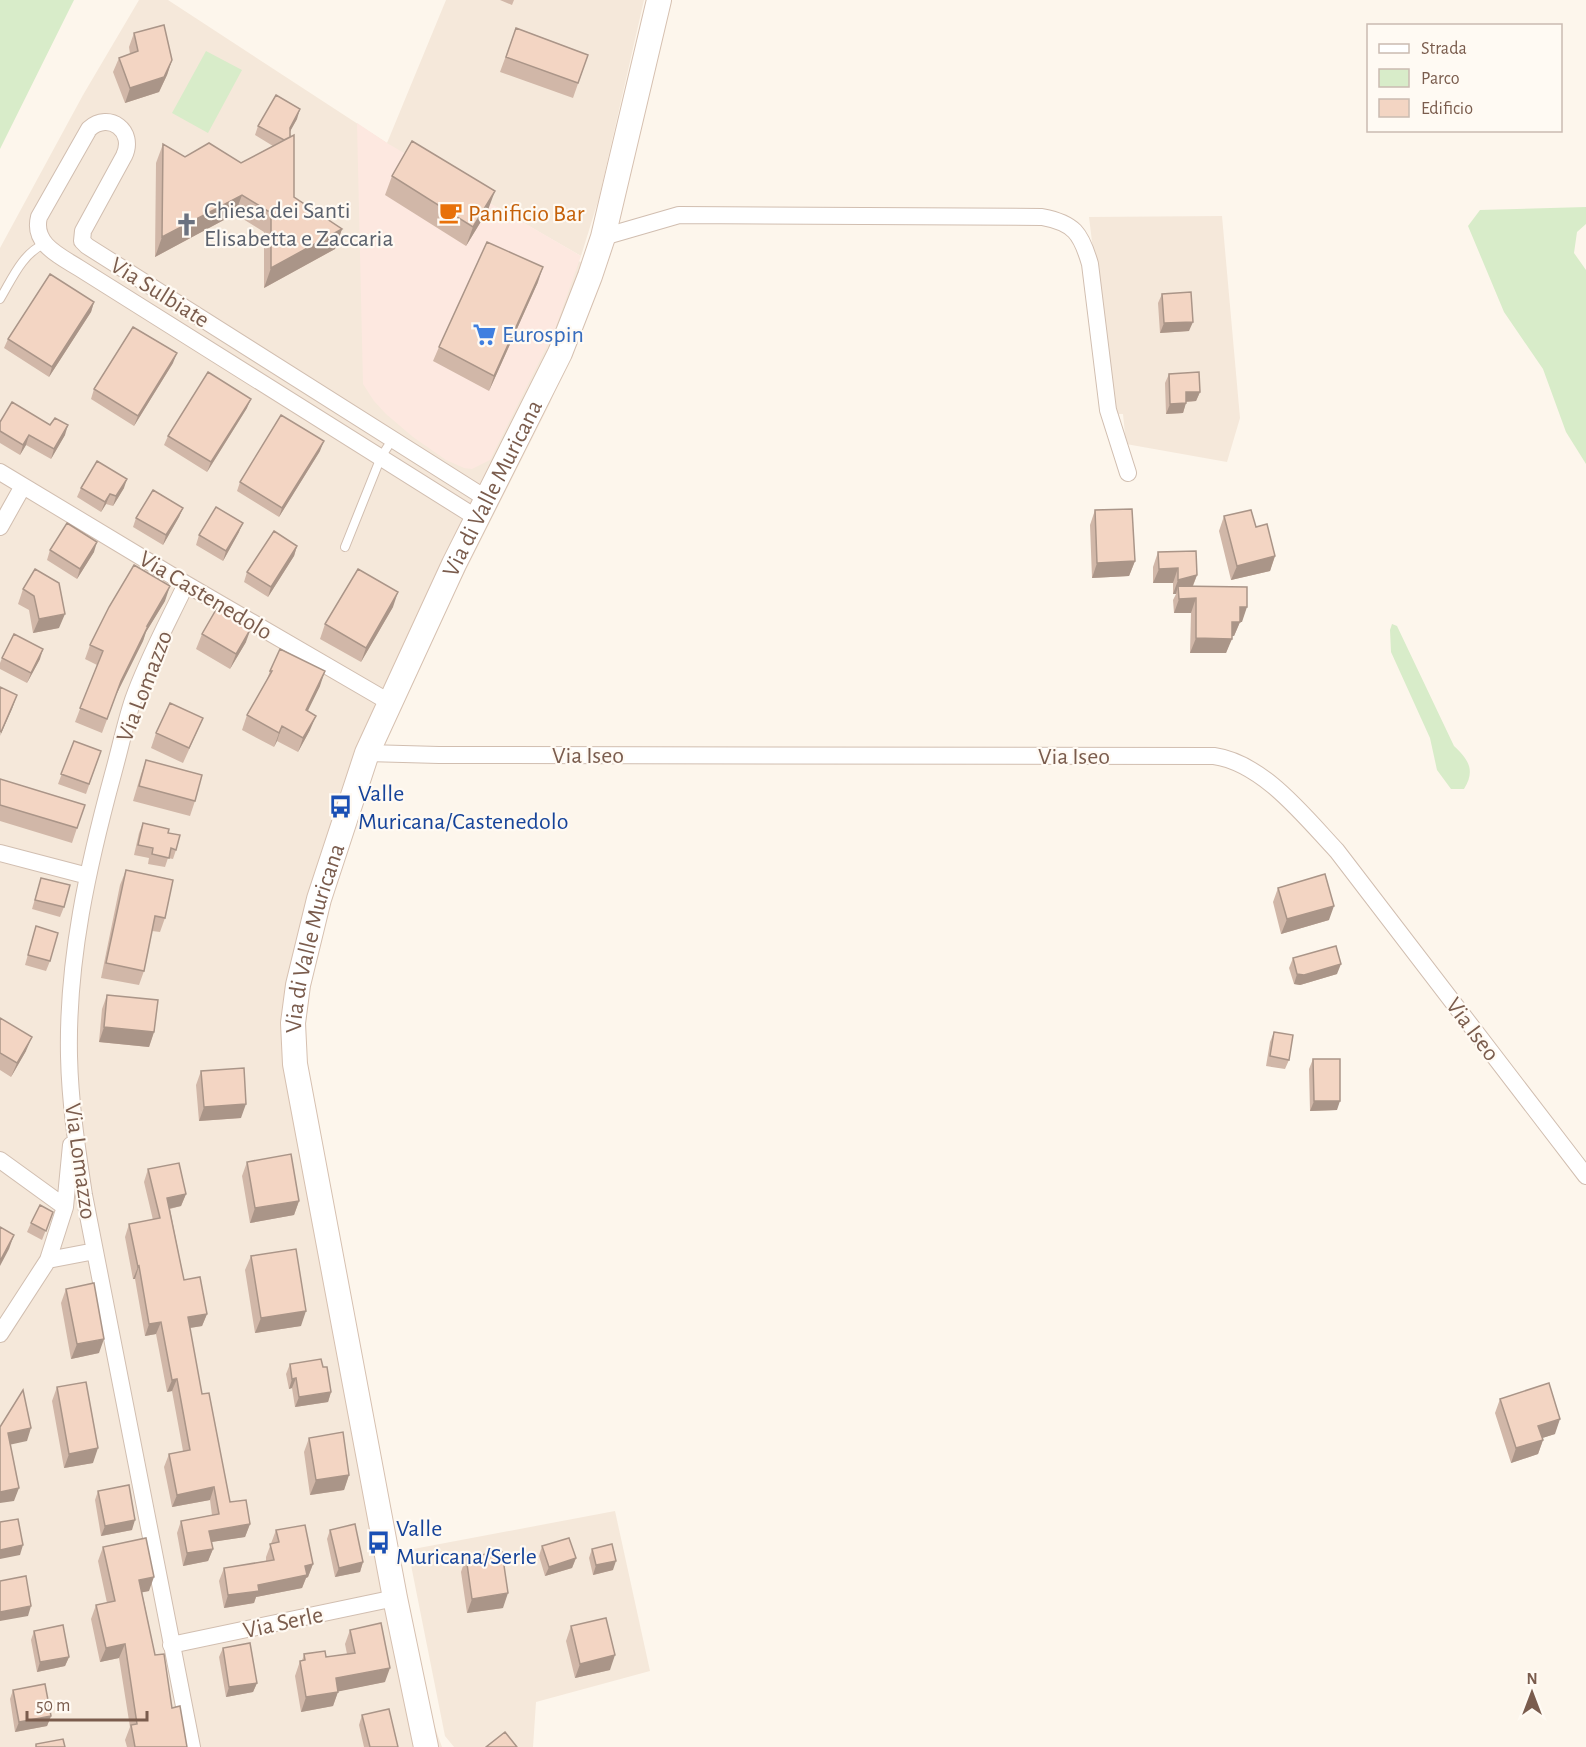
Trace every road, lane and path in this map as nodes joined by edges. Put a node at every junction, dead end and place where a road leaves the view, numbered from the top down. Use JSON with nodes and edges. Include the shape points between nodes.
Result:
{"nodes":[{"id":1,"x":658,"y":0,"type":"edge"},
{"id":2,"x":603,"y":237,"type":"junction"},
{"id":3,"x":44,"y":244,"type":"junction"},
{"id":4,"x":133,"y":276,"type":"junction"},
{"id":5,"x":119,"y":293,"type":"junction"},
{"id":6,"x":0,"y":299,"type":"edge"},
{"id":7,"x":211,"y":325,"type":"junction"},
{"id":8,"x":199,"y":343,"type":"junction"},
{"id":9,"x":284,"y":371,"type":"junction"},
{"id":10,"x":273,"y":390,"type":"junction"},
{"id":11,"x":392,"y":440,"type":"junction"},
{"id":12,"x":381,"y":458,"type":"junction"},
{"id":13,"x":0,"y":472,"type":"edge"},
{"id":14,"x":1128,"y":473,"type":"dead end"},
{"id":15,"x":23,"y":486,"type":"junction"},
{"id":16,"x":482,"y":509,"type":"junction"},
{"id":17,"x":0,"y":527,"type":"edge"},
{"id":18,"x":345,"y":547,"type":"dead end"},
{"id":19,"x":186,"y":584,"type":"junction"},
{"id":20,"x":389,"y":702,"type":"junction"},
{"id":21,"x":367,"y":753,"type":"junction"},
{"id":22,"x":0,"y":854,"type":"edge"},
{"id":23,"x":88,"y":876,"type":"junction"},
{"id":24,"x":73,"y":1121,"type":"junction"},
{"id":25,"x":0,"y":1160,"type":"edge"},
{"id":26,"x":1586,"y":1176,"type":"edge"},
{"id":27,"x":65,"y":1207,"type":"junction"},
{"id":28,"x":95,"y":1251,"type":"junction"},
{"id":29,"x":48,"y":1260,"type":"junction"},
{"id":30,"x":0,"y":1334,"type":"edge"},
{"id":31,"x":395,"y":1598,"type":"junction"},
{"id":32,"x":171,"y":1645,"type":"junction"},
{"id":33,"x":192,"y":1747,"type":"edge"},
{"id":34,"x":426,"y":1747,"type":"edge"}],
"edges":[{"from":1,"to":2,"type":"street","name":"Via di Valle Muricana"},
{"from":2,"to":14,"type":"street","via":[[679,215],[1060,220],[1072,226],[1086,248],[1108,410]]},
{"from":2,"to":16,"type":"street","name":"Via di Valle Muricana","via":[[560,353]]},
{"from":3,"to":4,"type":"street","name":"Via Sulbiate","via":[[38,233],[39,217],[84,134],[99,122],[111,123],[125,133],[127,150],[82,238],[87,246]]},
{"from":3,"to":5,"type":"street","name":"Via Sulbiate"},
{"from":3,"to":6,"type":"lane","via":[[22,263]]},
{"from":4,"to":5,"type":"lane"},
{"from":4,"to":7,"type":"street","name":"Via Sulbiate"},
{"from":5,"to":8,"type":"street","name":"Via Sulbiate"},
{"from":7,"to":8,"type":"lane"},
{"from":7,"to":9,"type":"street","name":"Via Sulbiate"},
{"from":8,"to":10,"type":"street","name":"Via Sulbiate"},
{"from":9,"to":10,"type":"lane"},
{"from":9,"to":11,"type":"street","name":"Via Sulbiate"},
{"from":10,"to":12,"type":"street","name":"Via Sulbiate"},
{"from":11,"to":12,"type":"lane"},
{"from":11,"to":16,"type":"street","name":"Via Sulbiate"},
{"from":12,"to":16,"type":"street","name":"Via Sulbiate"},
{"from":12,"to":18,"type":"lane"},
{"from":13,"to":15,"type":"street","name":"Via Castenedolo"},
{"from":15,"to":17,"type":"street"},
{"from":15,"to":19,"type":"street","name":"Via Castenedolo"},
{"from":16,"to":20,"type":"street","name":"Via di Valle Muricana"},
{"from":19,"to":20,"type":"street","name":"Via Castenedolo"},
{"from":19,"to":23,"type":"street","name":"Via Lomazzo","via":[[134,699]]},
{"from":20,"to":21,"type":"street","name":"Via di Valle Muricana"},
{"from":21,"to":26,"type":"street","name":"Via Iseo","via":[[1214,756],[1236,761],[1297,808],[1337,851]]},
{"from":21,"to":31,"type":"street","name":"Via di Valle Muricana","via":[[319,899],[296,994],[293,1044]]},
{"from":22,"to":23,"type":"street"},
{"from":23,"to":24,"type":"street","name":"Via Lomazzo","via":[[69,1015]]},
{"from":24,"to":27,"type":"street"},
{"from":24,"to":28,"type":"street","name":"Via Lomazzo"},
{"from":25,"to":27,"type":"street"},
{"from":27,"to":29,"type":"street"},
{"from":28,"to":29,"type":"street"},
{"from":28,"to":32,"type":"street","name":"Via Lomazzo"},
{"from":29,"to":30,"type":"street"},
{"from":31,"to":32,"type":"street","name":"Via Serle"},
{"from":31,"to":34,"type":"street","name":"Via di Valle Muricana"},
{"from":32,"to":33,"type":"street","name":"Via Lomazzo"}]}
